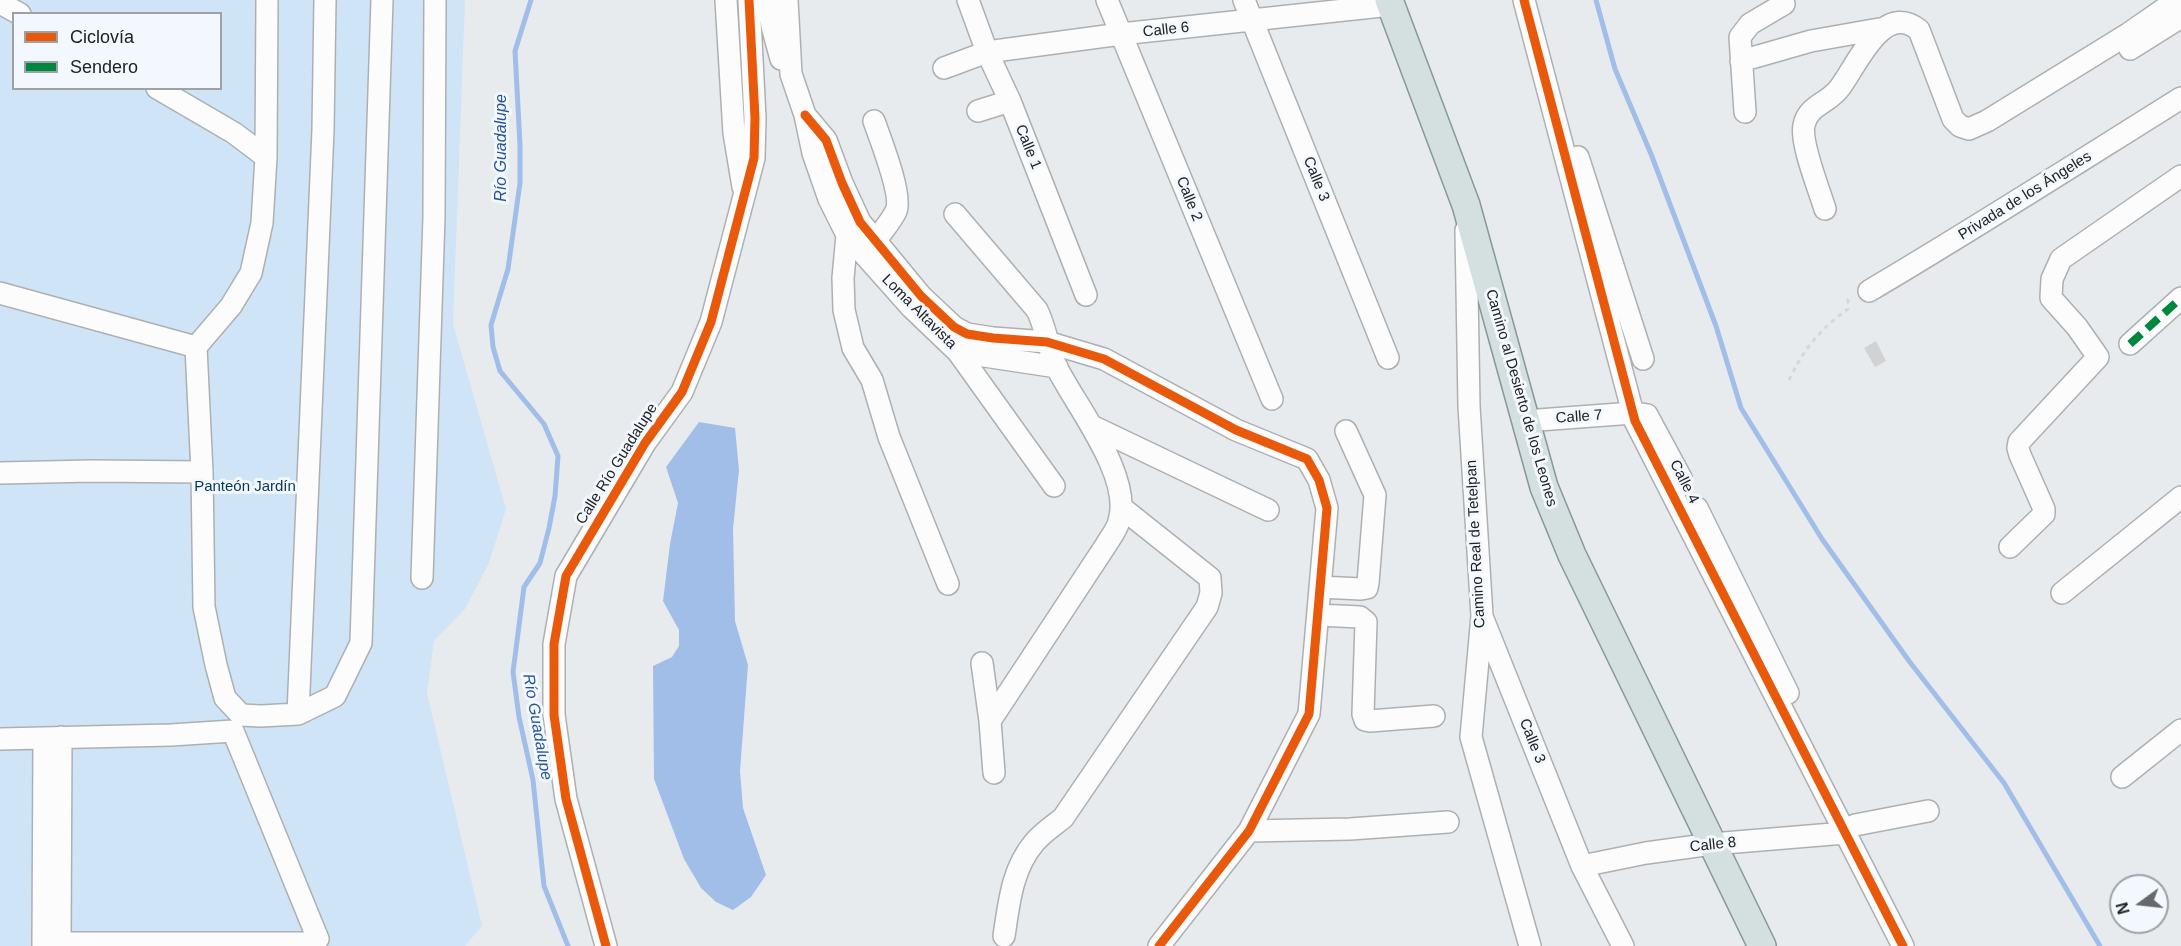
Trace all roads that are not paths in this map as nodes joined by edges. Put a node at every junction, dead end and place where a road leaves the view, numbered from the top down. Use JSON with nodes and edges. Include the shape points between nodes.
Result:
{"nodes":[{"id":1,"x":267,"y":0,"type":"edge"},
{"id":2,"x":325,"y":0,"type":"edge"},
{"id":3,"x":382,"y":0,"type":"edge"},
{"id":4,"x":435,"y":0,"type":"edge"},
{"id":5,"x":726,"y":0,"type":"edge"},
{"id":6,"x":748,"y":0,"type":"edge"},
{"id":7,"x":768,"y":0,"type":"edge"},
{"id":8,"x":787,"y":0,"type":"edge"},
{"id":9,"x":968,"y":0,"type":"edge"},
{"id":10,"x":1107,"y":0,"type":"edge"},
{"id":11,"x":1244,"y":0,"type":"edge"},
{"id":12,"x":1524,"y":0,"type":"edge"},
{"id":13,"x":2177,"y":0,"type":"edge"},
{"id":14,"x":1390,"y":2,"type":"edge"},
{"id":15,"x":0,"y":3,"type":"edge"},
{"id":16,"x":1784,"y":4,"type":"dead end"},
{"id":17,"x":16,"y":12,"type":"edge"},
{"id":18,"x":2181,"y":17,"type":"edge"},
{"id":19,"x":1253,"y":21,"type":"junction"},
{"id":20,"x":1879,"y":28,"type":"junction"},
{"id":21,"x":1121,"y":34,"type":"junction"},
{"id":22,"x":987,"y":52,"type":"junction"},
{"id":23,"x":1741,"y":61,"type":"junction"},
{"id":24,"x":944,"y":68,"type":"dead end"},
{"id":25,"x":791,"y":74,"type":"junction"},
{"id":26,"x":1548,"y":87,"type":"junction"},
{"id":27,"x":160,"y":90,"type":"edge"},
{"id":28,"x":2181,"y":98,"type":"edge"},
{"id":29,"x":1010,"y":101,"type":"junction"},
{"id":30,"x":978,"y":111,"type":"dead end"},
{"id":31,"x":2030,"y":111,"type":"dead end"},
{"id":32,"x":1745,"y":112,"type":"dead end"},
{"id":33,"x":874,"y":121,"type":"dead end"},
{"id":34,"x":266,"y":157,"type":"junction"},
{"id":35,"x":2181,"y":176,"type":"edge"},
{"id":36,"x":744,"y":196,"type":"junction"},
{"id":37,"x":1466,"y":205,"type":"junction"},
{"id":38,"x":1825,"y":208,"type":"dead end"},
{"id":39,"x":955,"y":214,"type":"dead end"},
{"id":40,"x":853,"y":228,"type":"junction"},
{"id":41,"x":874,"y":242,"type":"junction"},
{"id":42,"x":1869,"y":291,"type":"road end"},
{"id":43,"x":0,"y":293,"type":"edge"},
{"id":44,"x":1086,"y":295,"type":"dead end"},
{"id":45,"x":2181,"y":298,"type":"edge"},
{"id":46,"x":1047,"y":342,"type":"junction"},
{"id":47,"x":2130,"y":344,"type":"dead end"},
{"id":48,"x":196,"y":348,"type":"junction"},
{"id":49,"x":958,"y":352,"type":"junction"},
{"id":50,"x":1085,"y":354,"type":"junction"},
{"id":51,"x":1388,"y":358,"type":"dead end"},
{"id":52,"x":1643,"y":359,"type":"dead end"},
{"id":53,"x":1057,"y":367,"type":"junction"},
{"id":54,"x":1272,"y":399,"type":"dead end"},
{"id":55,"x":1633,"y":413,"type":"junction"},
{"id":56,"x":1525,"y":421,"type":"junction"},
{"id":57,"x":1094,"y":427,"type":"junction"},
{"id":58,"x":1346,"y":431,"type":"dead end"},
{"id":59,"x":202,"y":472,"type":"junction"},
{"id":60,"x":0,"y":473,"type":"edge"},
{"id":61,"x":1054,"y":486,"type":"dead end"},
{"id":62,"x":2181,"y":497,"type":"edge"},
{"id":63,"x":1122,"y":508,"type":"junction"},
{"id":64,"x":1269,"y":510,"type":"dead end"},
{"id":65,"x":2010,"y":547,"type":"dead end"},
{"id":66,"x":422,"y":578,"type":"dead end"},
{"id":67,"x":948,"y":584,"type":"dead end"},
{"id":68,"x":1320,"y":587,"type":"junction"},
{"id":69,"x":2062,"y":592,"type":"dead end"},
{"id":70,"x":1318,"y":615,"type":"junction"},
{"id":71,"x":1482,"y":616,"type":"junction"},
{"id":72,"x":1016,"y":682,"type":"junction"},
{"id":73,"x":298,"y":714,"type":"junction"},
{"id":74,"x":1434,"y":716,"type":"dead end"},
{"id":75,"x":990,"y":721,"type":"junction"},
{"id":76,"x":237,"y":723,"type":"junction"},
{"id":77,"x":52,"y":738,"type":"junction"},
{"id":78,"x":0,"y":739,"type":"edge"},
{"id":79,"x":2178,"y":739,"type":"edge"},
{"id":80,"x":994,"y":773,"type":"dead end"},
{"id":81,"x":2122,"y":777,"type":"dead end"},
{"id":82,"x":1928,"y":811,"type":"dead end"},
{"id":83,"x":1448,"y":822,"type":"dead end"},
{"id":84,"x":1850,"y":829,"type":"junction"},
{"id":85,"x":1249,"y":831,"type":"junction"},
{"id":86,"x":1712,"y":844,"type":"junction"},
{"id":87,"x":1582,"y":866,"type":"junction"},
{"id":88,"x":1004,"y":936,"type":"dead end"},
{"id":89,"x":43,"y":946,"type":"edge"},
{"id":90,"x":606,"y":946,"type":"edge"},
{"id":91,"x":1159,"y":946,"type":"edge"},
{"id":92,"x":1530,"y":946,"type":"edge"},
{"id":93,"x":1623,"y":946,"type":"edge"},
{"id":94,"x":1762,"y":946,"type":"edge"},
{"id":95,"x":1903,"y":946,"type":"edge"},
{"id":96,"x":1918,"y":946,"type":"edge"}],
"edges":[{"from":1,"to":34,"type":"street"},
{"from":2,"to":73,"type":"street"},
{"from":3,"to":73,"type":"street","via":[[361,643],[335,696]]},
{"from":4,"to":66,"type":"street","via":[[434,217]]},
{"from":5,"to":36,"type":"street","name":"Calle Río Guadalupe","via":[[734,133]]},
{"from":6,"to":36,"type":"street","name":"Calle Río Guadalupe","via":[[755,118],[754,158]]},
{"from":7,"to":25,"type":"street","via":[[781,60]]},
{"from":8,"to":25,"type":"street"},
{"from":9,"to":22,"type":"street","name":"Calle 1"},
{"from":10,"to":21,"type":"street","name":"Calle 2"},
{"from":11,"to":19,"type":"street","name":"Calle 3"},
{"from":12,"to":26,"type":"street","name":"Calle 4"},
{"from":13,"to":20,"type":"street","via":[[2037,91],[1969,129],[1953,120],[1919,30],[1903,20]]},
{"from":14,"to":19,"type":"street","name":"Calle 6"},
{"from":14,"to":37,"type":"main road","name":"Camino al Desierto de los Leones"},
{"from":15,"to":17,"type":"street"},
{"from":16,"to":23,"type":"street","via":[[1749,24],[1740,37]]},
{"from":18,"to":31,"type":"street"},
{"from":19,"to":21,"type":"street","name":"Calle 6"},
{"from":19,"to":51,"type":"street","name":"Calle 3"},
{"from":20,"to":23,"type":"street","via":[[1811,41]]},
{"from":20,"to":38,"type":"street","via":[[1838,90],[1813,108],[1803,127],[1803,140]]},
{"from":21,"to":22,"type":"street","name":"Calle 6"},
{"from":21,"to":54,"type":"street","name":"Calle 2"},
{"from":22,"to":24,"type":"street","name":"Calle 6"},
{"from":22,"to":29,"type":"street","name":"Calle 1"},
{"from":23,"to":32,"type":"street"},
{"from":25,"to":40,"type":"street","via":[[806,115],[826,140]]},
{"from":26,"to":52,"type":"street","via":[[1561,104]]},
{"from":26,"to":55,"type":"street","name":"Calle 4"},
{"from":27,"to":34,"type":"street","via":[[234,133]]},
{"from":28,"to":42,"type":"street","name":"Privada de los Ángeles"},
{"from":29,"to":30,"type":"street"},
{"from":29,"to":44,"type":"street","name":"Calle 1"},
{"from":33,"to":41,"type":"street","via":[[898,201],[897,210]]},
{"from":34,"to":48,"type":"street","via":[[262,223],[251,273],[231,306]]},
{"from":35,"to":65,"type":"street","via":[[2061,260],[2056,269],[2051,298],[2098,357],[2019,442],[2020,455],[2044,514]]},
{"from":36,"to":90,"type":"street","name":"Calle Río Guadalupe","via":[[711,322],[682,392],[645,443],[566,576],[554,644],[554,715],[566,799]]},
{"from":37,"to":56,"type":"main road","name":"Camino al Desierto de los Leones"},
{"from":37,"to":71,"type":"street","name":"Camino Real de Tetelpan","via":[[1469,406]]},
{"from":39,"to":46,"type":"street","via":[[1037,310]]},
{"from":40,"to":41,"type":"street"},
{"from":40,"to":49,"type":"street","name":"Loma Altavista","via":[[911,307]]},
{"from":40,"to":67,"type":"street","via":[[843,278],[844,310],[853,348],[872,381],[889,437]]},
{"from":41,"to":46,"type":"street","via":[[954,327],[967,334]]},
{"from":43,"to":48,"type":"street"},
{"from":45,"to":47,"type":"street"},
{"from":46,"to":50,"type":"street"},
{"from":46,"to":53,"type":"street"},
{"from":48,"to":59,"type":"street"},
{"from":49,"to":53,"type":"street","name":"Loma Altavista"},
{"from":49,"to":61,"type":"street"},
{"from":50,"to":53,"type":"street"},
{"from":50,"to":68,"type":"street","via":[[1104,359],[1236,430],[1307,459],[1319,480],[1327,508]]},
{"from":53,"to":57,"type":"street"},
{"from":55,"to":56,"type":"street","name":"Calle 7"},
{"from":55,"to":84,"type":"street","name":"Calle 4"},
{"from":56,"to":86,"type":"main road","name":"Camino al Desierto de los Leones","via":[[1544,487],[1572,555]]},
{"from":57,"to":63,"type":"street","via":[[1118,484]]},
{"from":57,"to":64,"type":"street"},
{"from":58,"to":68,"type":"street","via":[[1376,495],[1368,583],[1367,588],[1361,589]]},
{"from":59,"to":60,"type":"street"},
{"from":59,"to":76,"type":"street","via":[[204,607],[225,698]]},
{"from":62,"to":69,"type":"street"},
{"from":63,"to":72,"type":"street","via":[[1119,523],[1106,546]]},
{"from":63,"to":88,"type":"street","via":[[1210,579],[1207,607],[1063,818],[1034,842],[1010,893]]},
{"from":68,"to":70,"type":"street"},
{"from":70,"to":74,"type":"street","via":[[1360,617],[1366,622],[1365,720]]},
{"from":70,"to":85,"type":"street","via":[[1309,714]]},
{"from":71,"to":87,"type":"street","name":"Calle 3"},
{"from":71,"to":92,"type":"street","name":"Camino Real de Tetelpan","via":[[1471,737]]},
{"from":72,"to":75,"type":"street"},
{"from":72,"to":75,"type":"street","via":[[982,663]]},
{"from":73,"to":76,"type":"street","via":[[261,716]]},
{"from":75,"to":80,"type":"street"},
{"from":76,"to":77,"type":"street"},
{"from":76,"to":77,"type":"street","via":[[318,939],[315,943],[60,943]]},
{"from":77,"to":78,"type":"street"},
{"from":77,"to":89,"type":"street"},
{"from":79,"to":81,"type":"street"},
{"from":82,"to":84,"type":"street","name":"Calle 8"},
{"from":83,"to":85,"type":"street","via":[[1350,830]]},
{"from":84,"to":86,"type":"street","name":"Calle 8"},
{"from":84,"to":95,"type":"street","name":"Calle 4"},
{"from":84,"to":96,"type":"street","name":"Calle 4"},
{"from":85,"to":91,"type":"street"},
{"from":86,"to":87,"type":"street","name":"Calle 8"},
{"from":86,"to":94,"type":"main road","name":"Camino al Desierto de los Leones"},
{"from":87,"to":93,"type":"street","name":"Calle 3"}]}
